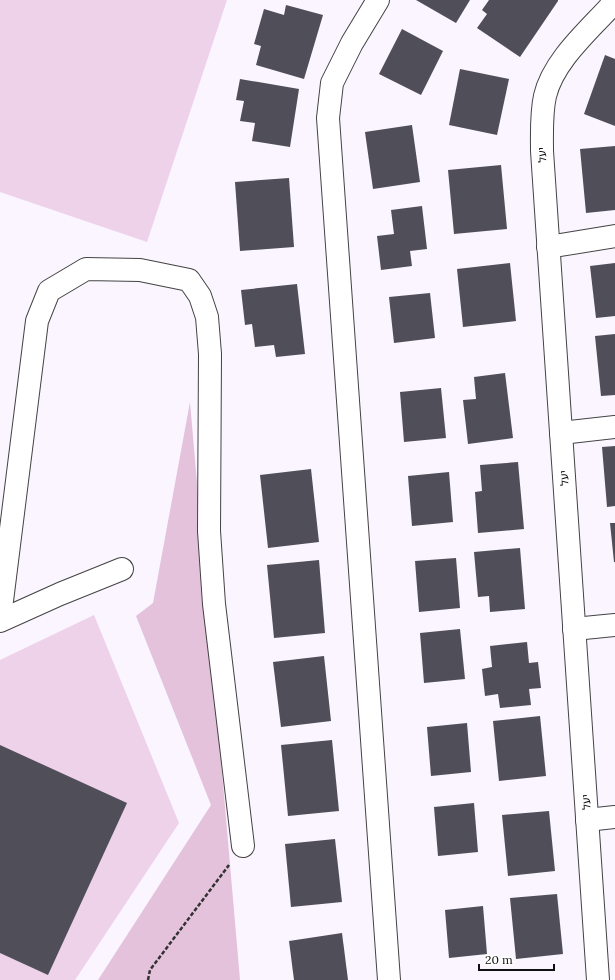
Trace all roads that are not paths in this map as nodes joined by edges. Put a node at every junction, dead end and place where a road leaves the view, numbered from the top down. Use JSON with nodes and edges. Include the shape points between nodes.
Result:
{"nodes":[{"id":1,"x":378,"y":0,"type":"edge"},
{"id":2,"x":614,"y":0,"type":"edge"},
{"id":3,"x":615,"y":236,"type":"edge"},
{"id":4,"x":548,"y":246,"type":"junction"},
{"id":5,"x":615,"y":427,"type":"edge"},
{"id":6,"x":561,"y":434,"type":"junction"},
{"id":7,"x":122,"y":568,"type":"dead end"},
{"id":8,"x":0,"y":617,"type":"edge"},
{"id":9,"x":0,"y":621,"type":"edge"},
{"id":10,"x":615,"y":625,"type":"edge"},
{"id":11,"x":574,"y":629,"type":"junction"},
{"id":12,"x":615,"y":817,"type":"edge"},
{"id":13,"x":587,"y":820,"type":"junction"},
{"id":14,"x":243,"y":846,"type":"road end"},
{"id":15,"x":389,"y":980,"type":"edge"},
{"id":16,"x":598,"y":980,"type":"edge"}],
"edges":[{"from":1,"to":15,"type":"street","via":[[332,83],[328,118]]},
{"from":2,"to":4,"type":"street","name":"יעל","via":[[566,56],[554,75],[546,96],[542,121],[542,151]]},
{"from":3,"to":4,"type":"street"},
{"from":4,"to":6,"type":"street","name":"יעל"},
{"from":5,"to":6,"type":"street"},
{"from":6,"to":11,"type":"street","name":"יעל"},
{"from":7,"to":9,"type":"street"},
{"from":8,"to":14,"type":"street","via":[[37,321],[49,291],[86,269],[140,270],[189,280],[200,296],[207,318],[210,354],[209,531],[214,604]]},
{"from":10,"to":11,"type":"street"},
{"from":11,"to":13,"type":"street","name":"יעל"},
{"from":12,"to":13,"type":"street"},
{"from":13,"to":16,"type":"street","name":"יעל"}]}
